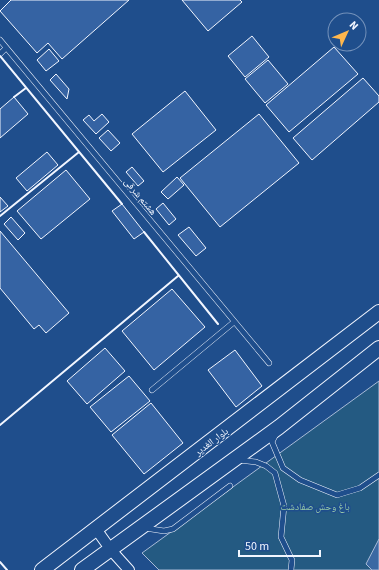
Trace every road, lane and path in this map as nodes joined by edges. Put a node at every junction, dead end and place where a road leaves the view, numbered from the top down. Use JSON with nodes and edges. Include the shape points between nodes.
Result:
{"nodes":[{"id":1,"x":0,"y":40,"type":"edge"},
{"id":2,"x":6,"y":48,"type":"junction"},
{"id":3,"x":0,"y":54,"type":"edge"},
{"id":4,"x":379,"y":312,"type":"edge"},
{"id":5,"x":234,"y":322,"type":"junction"},
{"id":6,"x":379,"y":348,"type":"edge"},
{"id":7,"x":269,"y":363,"type":"dead end"},
{"id":8,"x":152,"y":390,"type":"dead end"},
{"id":9,"x":279,"y":427,"type":"junction"},
{"id":10,"x":234,"y":460,"type":"junction"},
{"id":11,"x":379,"y":475,"type":"edge"},
{"id":12,"x":230,"y":486,"type":"dead end"},
{"id":13,"x":142,"y":527,"type":"junction"},
{"id":14,"x":96,"y":529,"type":"junction"},
{"id":15,"x":111,"y":550,"type":"junction"},
{"id":16,"x":43,"y":569,"type":"edge"},
{"id":17,"x":82,"y":570,"type":"edge"},
{"id":18,"x":129,"y":570,"type":"edge"},
{"id":19,"x":291,"y":570,"type":"edge"}],
"edges":[{"from":1,"to":2,"type":"lane","name":"هشتم شرقی"},
{"from":2,"to":3,"type":"lane"},
{"from":2,"to":5,"type":"lane","name":"هشتم شرقی"},
{"from":4,"to":14,"type":"street","name":"بلوار الغدیر"},
{"from":5,"to":7,"type":"lane","name":"هشتم شرقی"},
{"from":5,"to":8,"type":"lane"},
{"from":6,"to":9,"type":"street"},
{"from":9,"to":10,"type":"street"},
{"from":9,"to":11,"type":"lane","via":[[272,442],[283,468],[300,480],[337,495],[360,488]]},
{"from":10,"to":13,"type":"street"},
{"from":10,"to":19,"type":"lane","via":[[256,462],[275,473],[284,506],[281,537],[292,560]]},
{"from":12,"to":13,"type":"lane","via":[[173,529],[164,531]]},
{"from":13,"to":15,"type":"street"},
{"from":14,"to":15,"type":"street"},
{"from":14,"to":16,"type":"street","name":"بلوار الغدیر"},
{"from":15,"to":17,"type":"street"},
{"from":15,"to":18,"type":"street"}]}
